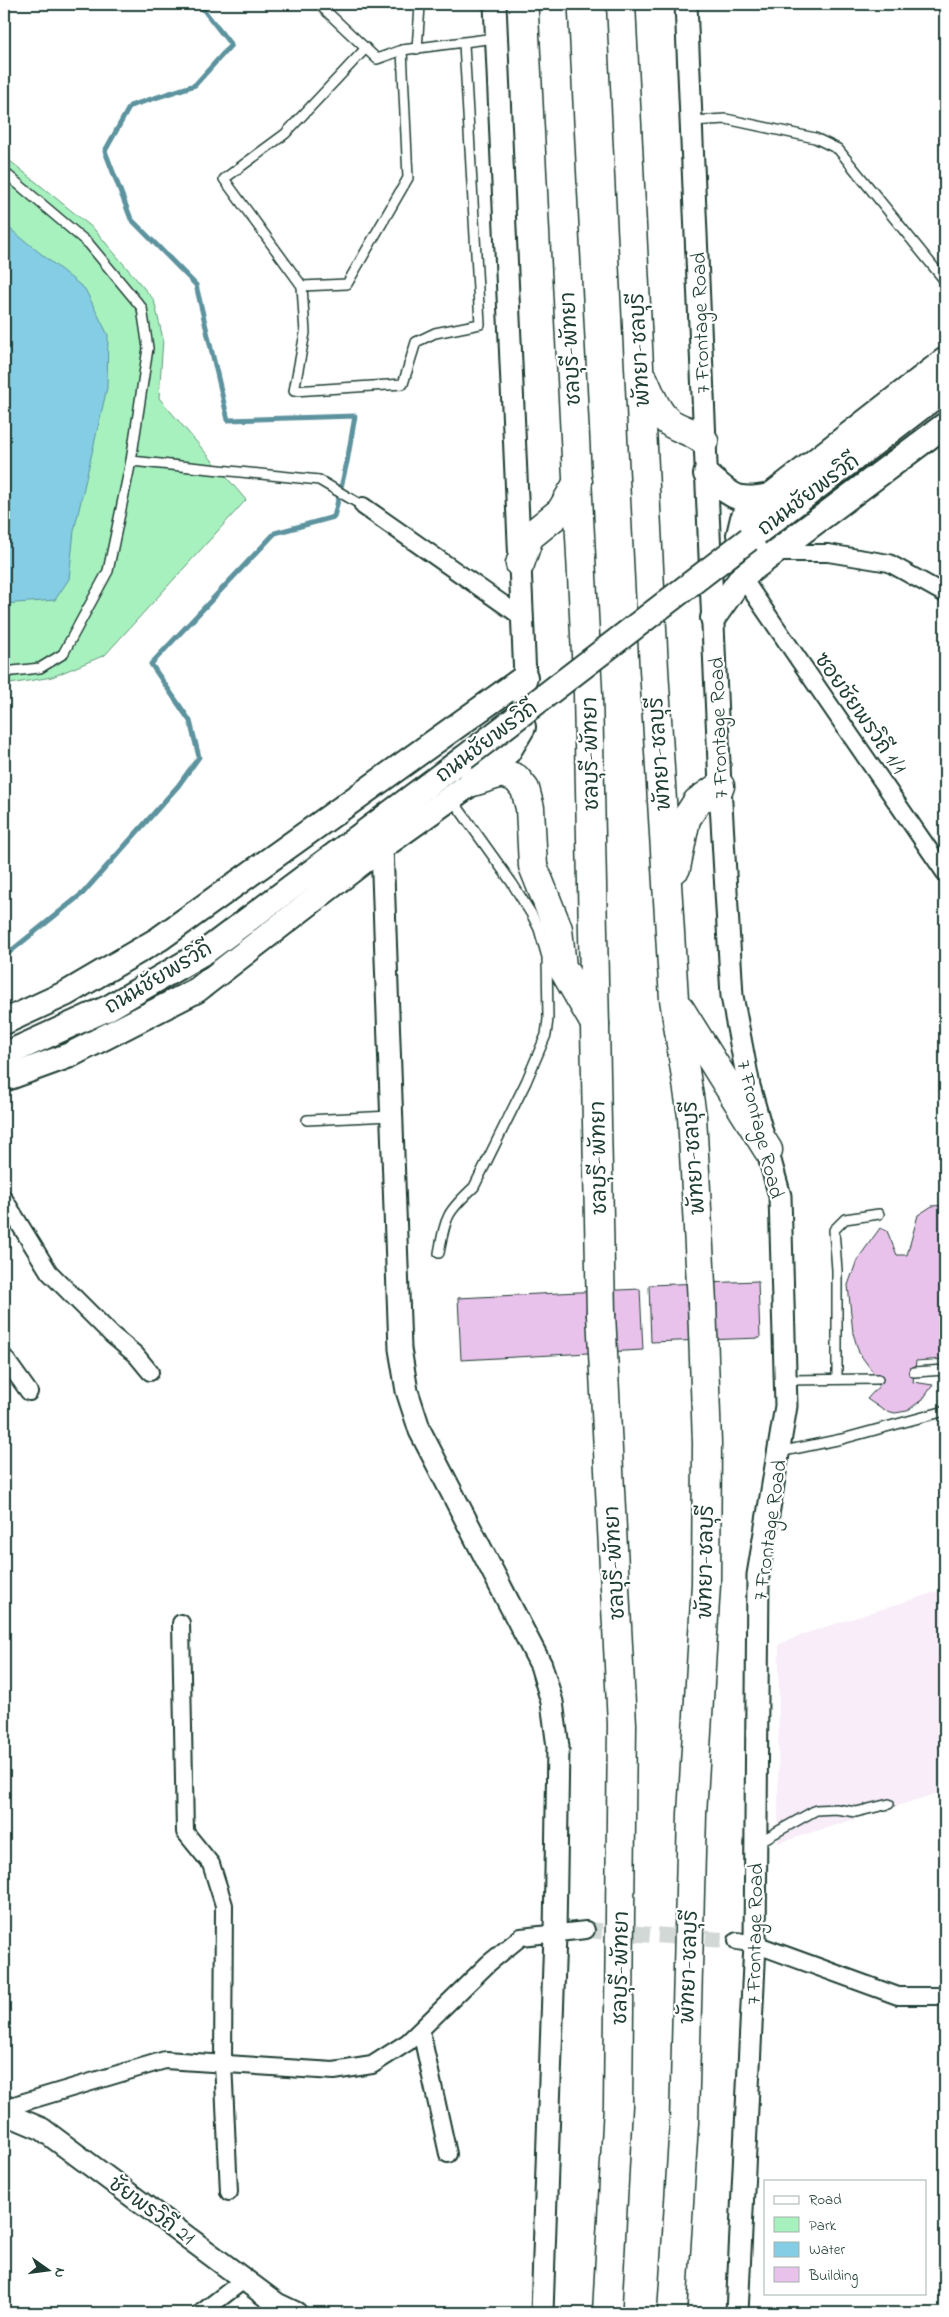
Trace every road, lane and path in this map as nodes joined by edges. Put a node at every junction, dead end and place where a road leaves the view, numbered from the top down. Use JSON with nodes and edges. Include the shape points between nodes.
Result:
{"nodes":[{"id":1,"x":417,"y":4,"type":"edge"},
{"id":2,"x":495,"y":4,"type":"edge"},
{"id":3,"x":552,"y":4,"type":"edge"},
{"id":4,"x":621,"y":4,"type":"edge"},
{"id":5,"x":686,"y":4,"type":"edge"},
{"id":6,"x":324,"y":9,"type":"dead end"},
{"id":7,"x":495,"y":38,"type":"junction"},
{"id":8,"x":464,"y":44,"type":"junction"},
{"id":9,"x":366,"y":48,"type":"junction"},
{"id":10,"x":417,"y":49,"type":"junction"},
{"id":11,"x":402,"y":50,"type":"junction"},
{"id":12,"x":692,"y":121,"type":"junction"},
{"id":13,"x":4,"y":172,"type":"edge"},
{"id":14,"x":945,"y":281,"type":"edge"},
{"id":15,"x":302,"y":286,"type":"junction"},
{"id":16,"x":945,"y":360,"type":"edge"},
{"id":17,"x":640,"y":372,"type":"junction"},
{"id":18,"x":945,"y":389,"type":"edge"},
{"id":19,"x":945,"y":425,"type":"edge"},
{"id":20,"x":704,"y":440,"type":"junction"},
{"id":21,"x":132,"y":461,"type":"junction"},
{"id":22,"x":706,"y":474,"type":"junction"},
{"id":23,"x":578,"y":482,"type":"junction"},
{"id":24,"x":770,"y":496,"type":"junction"},
{"id":25,"x":363,"y":506,"type":"joint"},
{"id":26,"x":773,"y":553,"type":"junction"},
{"id":27,"x":520,"y":564,"type":"junction"},
{"id":28,"x":742,"y":577,"type":"junction"},
{"id":29,"x":945,"y":594,"type":"edge"},
{"id":30,"x":523,"y":618,"type":"junction"},
{"id":31,"x":713,"y":618,"type":"junction"},
{"id":32,"x":4,"y":672,"type":"edge"},
{"id":33,"x":525,"y":677,"type":"junction"},
{"id":34,"x":523,"y":727,"type":"joint"},
{"id":35,"x":469,"y":770,"type":"junction"},
{"id":36,"x":720,"y":786,"type":"junction"},
{"id":37,"x":451,"y":797,"type":"junction"},
{"id":38,"x":382,"y":847,"type":"junction"},
{"id":39,"x":945,"y":873,"type":"edge"},
{"id":40,"x":669,"y":907,"type":"junction"},
{"id":41,"x":674,"y":999,"type":"junction"},
{"id":42,"x":4,"y":1022,"type":"edge"},
{"id":43,"x":596,"y":1026,"type":"junction"},
{"id":44,"x":4,"y":1055,"type":"edge"},
{"id":45,"x":4,"y":1079,"type":"edge"},
{"id":46,"x":391,"y":1116,"type":"junction"},
{"id":47,"x":307,"y":1120,"type":"dead end"},
{"id":48,"x":768,"y":1150,"type":"junction"},
{"id":49,"x":4,"y":1199,"type":"edge"},
{"id":50,"x":879,"y":1214,"type":"dead end"},
{"id":51,"x":438,"y":1253,"type":"dead end"},
{"id":52,"x":4,"y":1357,"type":"edge"},
{"id":53,"x":945,"y":1370,"type":"edge"},
{"id":54,"x":150,"y":1372,"type":"dead end"},
{"id":55,"x":914,"y":1372,"type":"dead end"},
{"id":56,"x":837,"y":1378,"type":"junction"},
{"id":57,"x":878,"y":1379,"type":"dead end"},
{"id":58,"x":786,"y":1380,"type":"junction"},
{"id":59,"x":29,"y":1392,"type":"dead end"},
{"id":60,"x":945,"y":1410,"type":"edge"},
{"id":61,"x":779,"y":1452,"type":"junction"},
{"id":62,"x":181,"y":1623,"type":"dead end"},
{"id":63,"x":889,"y":1804,"type":"dead end"},
{"id":64,"x":756,"y":1844,"type":"junction"},
{"id":65,"x":586,"y":1930,"type":"tunnel mouth"},
{"id":66,"x":555,"y":1934,"type":"junction"},
{"id":67,"x":746,"y":1942,"type":"junction"},
{"id":68,"x":945,"y":1996,"type":"edge"},
{"id":69,"x":420,"y":2031,"type":"junction"},
{"id":70,"x":223,"y":2062,"type":"junction"},
{"id":71,"x":4,"y":2108,"type":"edge"},
{"id":72,"x":4,"y":2113,"type":"edge"},
{"id":73,"x":448,"y":2154,"type":"dead end"},
{"id":74,"x":229,"y":2192,"type":"dead end"},
{"id":75,"x":244,"y":2279,"type":"junction"},
{"id":76,"x":274,"y":2308,"type":"edge"},
{"id":77,"x":201,"y":2313,"type":"edge"},
{"id":78,"x":296,"y":2313,"type":"edge"},
{"id":79,"x":542,"y":2313,"type":"edge"},
{"id":80,"x":607,"y":2313,"type":"edge"},
{"id":81,"x":672,"y":2313,"type":"edge"},
{"id":82,"x":737,"y":2313,"type":"edge"}],
"edges":[{"from":1,"to":10,"type":"lane","via":[[420,6]]},
{"from":2,"to":7,"type":"street"},
{"from":3,"to":23,"type":"highway","name":"ชลบุรี-พัทยา"},
{"from":4,"to":17,"type":"highway","name":"พัทยา-ชลบุรี"},
{"from":5,"to":12,"type":"street","name":"7 Frontage Road"},
{"from":6,"to":9,"type":"lane"},
{"from":7,"to":8,"type":"lane"},
{"from":7,"to":27,"type":"street"},
{"from":8,"to":10,"type":"lane"},
{"from":8,"to":15,"type":"lane","via":[[480,324],[435,333],[416,342],[403,384],[294,391],[305,333]]},
{"from":9,"to":11,"type":"lane","via":[[377,59]]},
{"from":9,"to":15,"type":"lane","via":[[285,134],[224,179]]},
{"from":10,"to":11,"type":"lane"},
{"from":11,"to":15,"type":"lane","via":[[408,178],[347,284]]},
{"from":12,"to":14,"type":"lane","via":[[726,119],[815,138],[838,149]]},
{"from":12,"to":20,"type":"street","name":"7 Frontage Road"},
{"from":13,"to":21,"type":"lane","via":[[89,244],[142,308],[148,348]]},
{"from":16,"to":24,"type":"main road","name":"ถนนชัยพรวิถี"},
{"from":17,"to":20,"type":"highway","via":[[656,406],[671,424],[694,432]]},
{"from":17,"to":40,"type":"highway","name":"พัทยา-ชลบุรี"},
{"from":18,"to":35,"type":"main road","name":"ถนนชัยพรวิถี","bridge":true,"via":[[749,539]]},
{"from":19,"to":26,"type":"main road","name":"ถนนชัยพรวิถี"},
{"from":20,"to":22,"type":"street","name":"7 Frontage Road"},
{"from":21,"to":25,"type":"lane","via":[[319,480]]},
{"from":21,"to":32,"type":"lane","via":[[108,571],[63,654],[40,668]]},
{"from":22,"to":24,"type":"main road","name":"ถนนชัยพรวิถี","via":[[731,495],[747,500]]},
{"from":22,"to":31,"type":"street","name":"7 Frontage Road"},
{"from":23,"to":27,"type":"highway","via":[[561,511],[530,537]]},
{"from":23,"to":43,"type":"highway","name":"ชลบุรี-พัทยา","via":[[588,694]]},
{"from":24,"to":26,"type":"main road","via":[[743,518],[739,535],[749,547]]},
{"from":25,"to":30,"type":"street"},
{"from":26,"to":28,"type":"main road","name":"ถนนชัยพรวิถี"},
{"from":26,"to":29,"type":"street","via":[[828,553],[889,563]]},
{"from":27,"to":30,"type":"street"},
{"from":28,"to":31,"type":"main road","name":"ถนนชัยพรวิถี"},
{"from":28,"to":39,"type":"street","name":"ซอยชัยพรวิถี 1/1"},
{"from":30,"to":33,"type":"street"},
{"from":31,"to":36,"type":"street","name":"7 Frontage Road"},
{"from":33,"to":34,"type":"street"},
{"from":33,"to":42,"type":"main road","name":"ถนนชัยพรวิถี","via":[[158,939],[67,993]]},
{"from":34,"to":35,"type":"main road","name":"ถนนชัยพรวิถี","via":[[508,752]]},
{"from":35,"to":37,"type":"main road","name":"ถนนชัยพรวิถี"},
{"from":35,"to":43,"type":"highway","via":[[502,773],[516,778],[524,789],[530,808],[533,866],[558,929],[562,967]]},
{"from":35,"to":44,"type":"main road","name":"ถนนชัยพรวิถี","via":[[206,951],[108,1008]]},
{"from":36,"to":40,"type":"highway","via":[[696,802],[686,819]]},
{"from":36,"to":48,"type":"street","name":"7 Frontage Road","via":[[732,996],[749,1086]]},
{"from":37,"to":38,"type":"main road","name":"ถนนชัยพรวิถี"},
{"from":37,"to":51,"type":"lane","via":[[512,883],[539,929],[548,957],[548,1019],[540,1052],[474,1187],[458,1201],[445,1222]]},
{"from":38,"to":45,"type":"main road","name":"ถนนชัยพรวิถี","via":[[197,990],[70,1055]]},
{"from":38,"to":46,"type":"street"},
{"from":40,"to":41,"type":"highway","name":"พัทยา-ชลบุรี"},
{"from":41,"to":48,"type":"highway"},
{"from":41,"to":81,"type":"highway","name":"พัทยา-ชลบุรี","via":[[692,1116],[702,1304],[706,1584],[692,1814],[684,2123]]},
{"from":43,"to":80,"type":"highway","name":"ชลบุรี-พัทยา","via":[[601,1314],[622,1724],[618,2105]]},
{"from":46,"to":47,"type":"lane"},
{"from":46,"to":66,"type":"street","via":[[400,1349],[407,1391],[420,1431],[541,1665],[552,1702],[558,1747]]},
{"from":48,"to":58,"type":"street","name":"7 Frontage Road","via":[[780,1196]]},
{"from":49,"to":54,"type":"street","via":[[50,1272]]},
{"from":50,"to":56,"type":"lane","via":[[846,1219],[834,1230]]},
{"from":52,"to":59,"type":"street"},
{"from":53,"to":55,"type":"lane"},
{"from":56,"to":57,"type":"lane"},
{"from":56,"to":58,"type":"lane"},
{"from":58,"to":61,"type":"street","name":"7 Frontage Road","via":[[786,1406]]},
{"from":60,"to":61,"type":"lane","via":[[842,1439]]},
{"from":61,"to":64,"type":"street","name":"7 Frontage Road","via":[[758,1576]]},
{"from":62,"to":70,"type":"street","via":[[185,1832],[211,1864],[224,1905]]},
{"from":63,"to":64,"type":"lane","via":[[856,1812],[816,1810]]},
{"from":64,"to":67,"type":"street","name":"7 Frontage Road"},
{"from":65,"to":66,"type":"street"},
{"from":66,"to":69,"type":"street","via":[[521,1937],[489,1963]]},
{"from":66,"to":79,"type":"street"},
{"from":67,"to":68,"type":"street","via":[[898,1996]]},
{"from":67,"to":82,"type":"street","name":"7 Frontage Road"},
{"from":69,"to":70,"type":"street","via":[[372,2065],[334,2071]]},
{"from":69,"to":73,"type":"street"},
{"from":70,"to":71,"type":"street","via":[[165,2060]]},
{"from":70,"to":74,"type":"street"},
{"from":72,"to":75,"type":"street","name":"ชัยพรวิถี 21","via":[[42,2129]]},
{"from":75,"to":76,"type":"street","name":"ชัยพรวิถี 21"},
{"from":75,"to":77,"type":"street"},
{"from":76,"to":78,"type":"street","name":"ชัยพรวิถี 21"}]}
